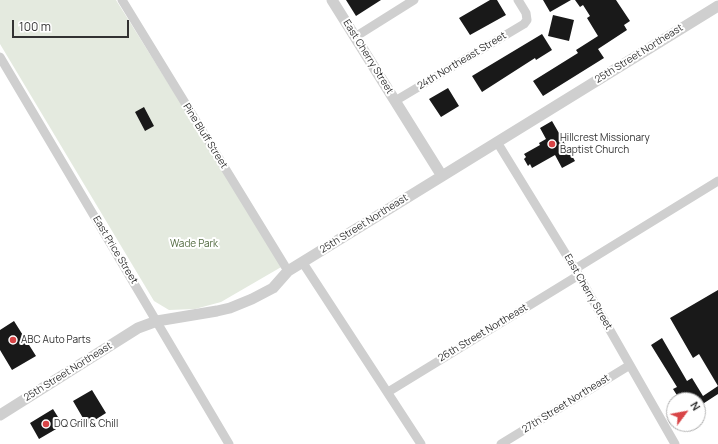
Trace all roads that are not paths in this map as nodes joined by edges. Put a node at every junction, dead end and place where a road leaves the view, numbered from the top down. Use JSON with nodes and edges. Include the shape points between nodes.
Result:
{"nodes":[{"id":1,"x":122,"y":0,"type":"edge"},
{"id":2,"x":332,"y":0,"type":"edge"},
{"id":3,"x":414,"y":0,"type":"edge"},
{"id":4,"x":518,"y":0,"type":"edge"},
{"id":5,"x":718,"y":6,"type":"edge"},
{"id":6,"x":355,"y":37,"type":"junction"},
{"id":7,"x":0,"y":57,"type":"edge"},
{"id":8,"x":395,"y":101,"type":"junction"},
{"id":9,"x":497,"y":142,"type":"junction"},
{"id":10,"x":442,"y":176,"type":"junction"},
{"id":11,"x":718,"y":181,"type":"edge"},
{"id":12,"x":303,"y":263,"type":"junction"},
{"id":13,"x":288,"y":271,"type":"junction"},
{"id":14,"x":577,"y":272,"type":"junction"},
{"id":15,"x":157,"y":321,"type":"junction"},
{"id":16,"x":630,"y":365,"type":"junction"},
{"id":17,"x":388,"y":392,"type":"junction"},
{"id":18,"x":0,"y":415,"type":"edge"},
{"id":19,"x":229,"y":444,"type":"edge"},
{"id":20,"x":421,"y":444,"type":"edge"},
{"id":21,"x":501,"y":444,"type":"edge"},
{"id":22,"x":675,"y":444,"type":"edge"}],
"edges":[{"from":1,"to":13,"type":"street","name":"Pine Bluff Street"},
{"from":2,"to":6,"type":"street","name":"East Cherry Street"},
{"from":3,"to":6,"type":"street"},
{"from":4,"to":8,"type":"street","name":"24th Northeast Street","via":[[526,13],[527,20],[524,24]]},
{"from":5,"to":9,"type":"street","name":"25th Street Northeast"},
{"from":6,"to":8,"type":"street","name":"East Cherry Street"},
{"from":7,"to":15,"type":"street","name":"East Price Street"},
{"from":8,"to":10,"type":"street","name":"East Cherry Street"},
{"from":9,"to":10,"type":"street","name":"25th Street Northeast"},
{"from":9,"to":14,"type":"street","name":"East Cherry Street"},
{"from":10,"to":12,"type":"street","name":"25th Street Northeast"},
{"from":11,"to":14,"type":"street","name":"26th Street Northeast"},
{"from":12,"to":13,"type":"street","name":"25th Street Northeast"},
{"from":12,"to":17,"type":"street"},
{"from":13,"to":15,"type":"street","name":"25th Street Northeast","via":[[273,288],[230,308]]},
{"from":14,"to":16,"type":"street","name":"East Cherry Street"},
{"from":14,"to":17,"type":"street","name":"26th Street Northeast"},
{"from":15,"to":18,"type":"street","name":"25th Street Northeast","via":[[138,328]]},
{"from":15,"to":19,"type":"street","name":"East Price Street"},
{"from":16,"to":21,"type":"street","name":"27th Street Northeast"},
{"from":16,"to":22,"type":"street","name":"East Cherry Street"},
{"from":17,"to":20,"type":"street"}]}
